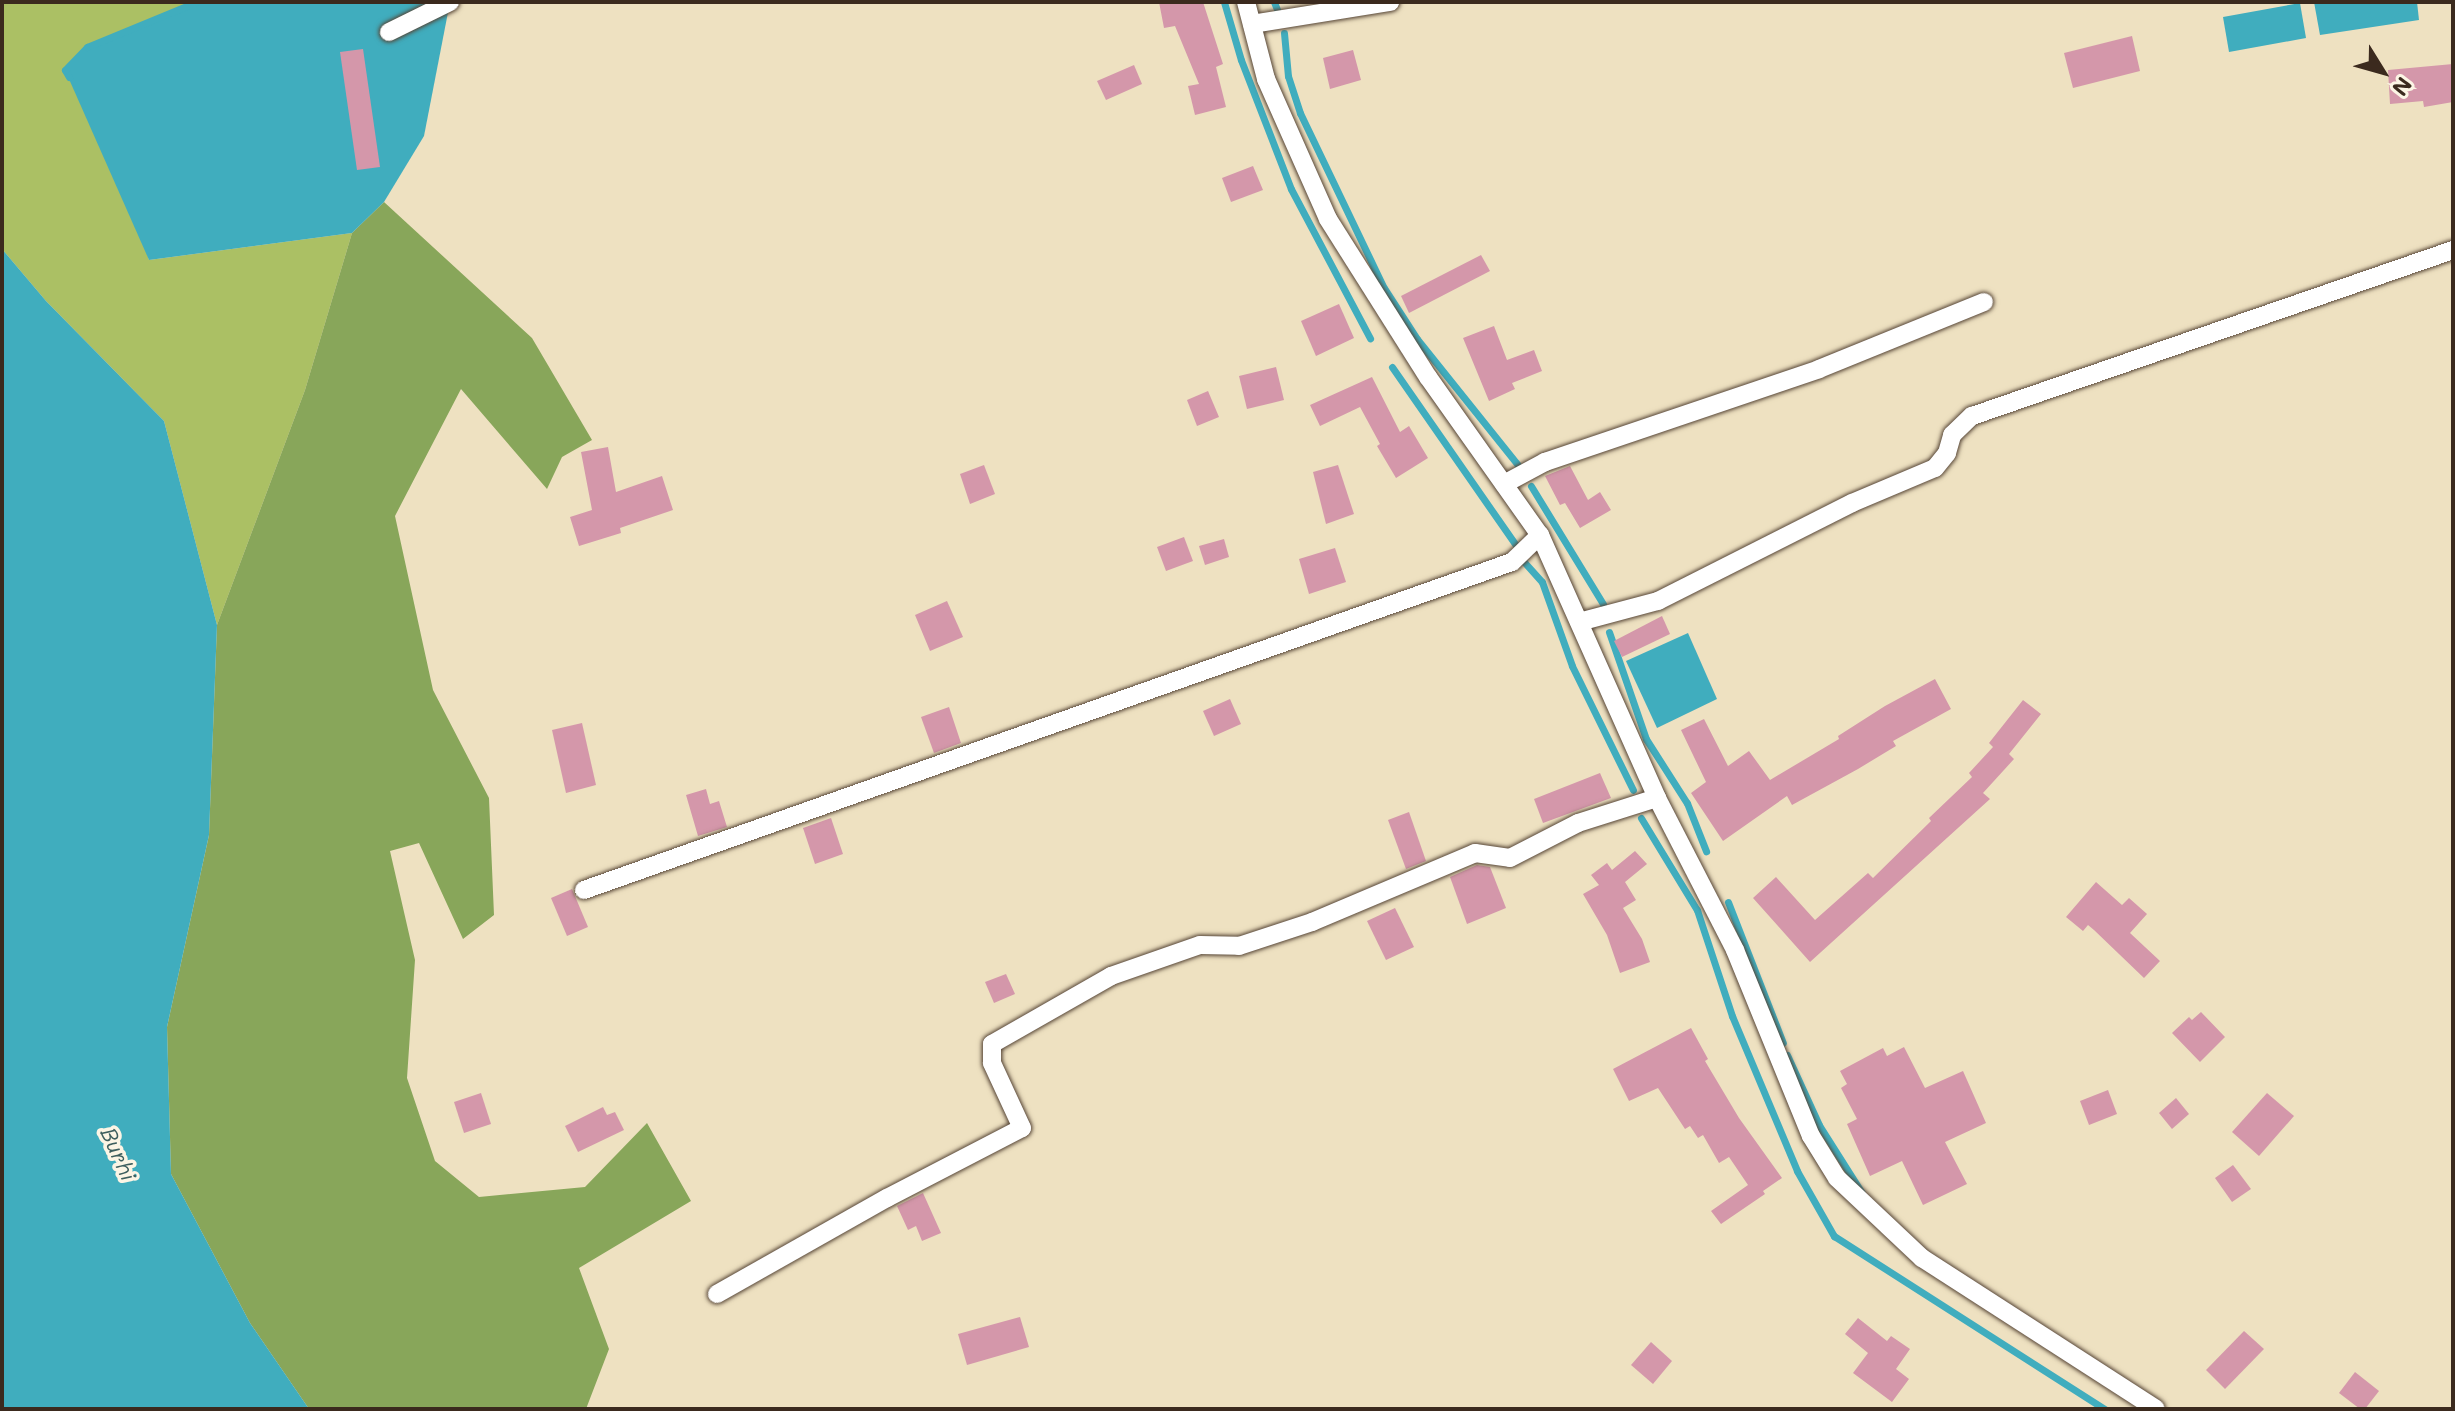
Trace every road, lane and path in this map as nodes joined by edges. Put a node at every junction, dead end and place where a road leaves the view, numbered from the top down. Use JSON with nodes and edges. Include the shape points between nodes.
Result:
{"nodes":[{"id":1,"x":450,"y":2,"type":"edge"},
{"id":2,"x":1246,"y":2,"type":"edge"},
{"id":3,"x":1390,"y":2,"type":"edge"},
{"id":4,"x":1252,"y":24,"type":"junction"},
{"id":5,"x":389,"y":32,"type":"dead end"},
{"id":6,"x":2453,"y":250,"type":"edge"},
{"id":7,"x":1984,"y":302,"type":"dead end"},
{"id":8,"x":1504,"y":484,"type":"junction"},
{"id":9,"x":1540,"y":535,"type":"junction"},
{"id":10,"x":1579,"y":622,"type":"junction"},
{"id":11,"x":1657,"y":798,"type":"junction"},
{"id":12,"x":584,"y":890,"type":"dead end"},
{"id":13,"x":717,"y":1294,"type":"dead end"},
{"id":14,"x":2156,"y":1409,"type":"edge"}],
"edges":[{"from":1,"to":5,"type":"street"},
{"from":2,"to":4,"type":"street"},
{"from":3,"to":4,"type":"street"},
{"from":4,"to":8,"type":"street","via":[[1266,79],[1328,219],[1428,377]]},
{"from":6,"to":10,"type":"street","via":[[1972,416],[1952,435],[1935,468],[1852,503],[1658,601]]},
{"from":7,"to":8,"type":"street","via":[[1819,369],[1545,462]]},
{"from":8,"to":9,"type":"street"},
{"from":9,"to":10,"type":"street"},
{"from":9,"to":12,"type":"street","via":[[1512,562]]},
{"from":10,"to":11,"type":"street"},
{"from":11,"to":13,"type":"street","via":[[1578,823],[1510,858],[1475,853],[1312,922],[1239,946],[1200,945],[1111,976],[992,1044],[992,1063],[1022,1128]]},
{"from":11,"to":14,"type":"street","via":[[1735,950],[1812,1139],[1837,1178],[1922,1258]]}]}
